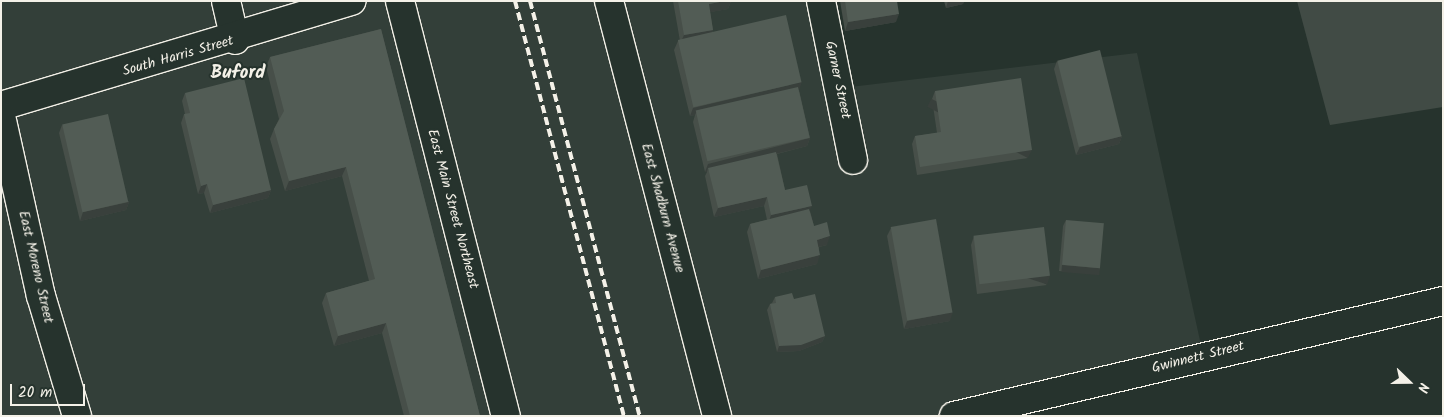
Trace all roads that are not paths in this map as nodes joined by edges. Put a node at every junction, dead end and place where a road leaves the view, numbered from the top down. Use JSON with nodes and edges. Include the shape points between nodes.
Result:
{"nodes":[{"id":1,"x":226,"y":1,"type":"edge"},
{"id":2,"x":352,"y":1,"type":"edge"},
{"id":3,"x":400,"y":1,"type":"edge"},
{"id":4,"x":609,"y":1,"type":"edge"},
{"id":5,"x":821,"y":1,"type":"edge"},
{"id":6,"x":235,"y":40,"type":"junction"},
{"id":7,"x":1,"y":106,"type":"edge"},
{"id":8,"x":1,"y":116,"type":"edge"},
{"id":9,"x":853,"y":160,"type":"dead end"},
{"id":10,"x":1443,"y":301,"type":"edge"},
{"id":11,"x":77,"y":416,"type":"edge"},
{"id":12,"x":506,"y":416,"type":"edge"},
{"id":13,"x":717,"y":416,"type":"edge"},
{"id":14,"x":954,"y":416,"type":"edge"}],
"edges":[{"from":1,"to":6,"type":"street"},
{"from":2,"to":6,"type":"street","name":"South Harris Street"},
{"from":3,"to":12,"type":"street","name":"East Main Street Northeast"},
{"from":4,"to":13,"type":"street","name":"East Shadburn Avenue"},
{"from":5,"to":9,"type":"street","name":"Garner Street"},
{"from":6,"to":7,"type":"street","name":"South Harris Street"},
{"from":8,"to":11,"type":"street","name":"East Moreno Street","via":[[40,296]]},
{"from":10,"to":14,"type":"street","name":"Gwinnett Street"}]}
